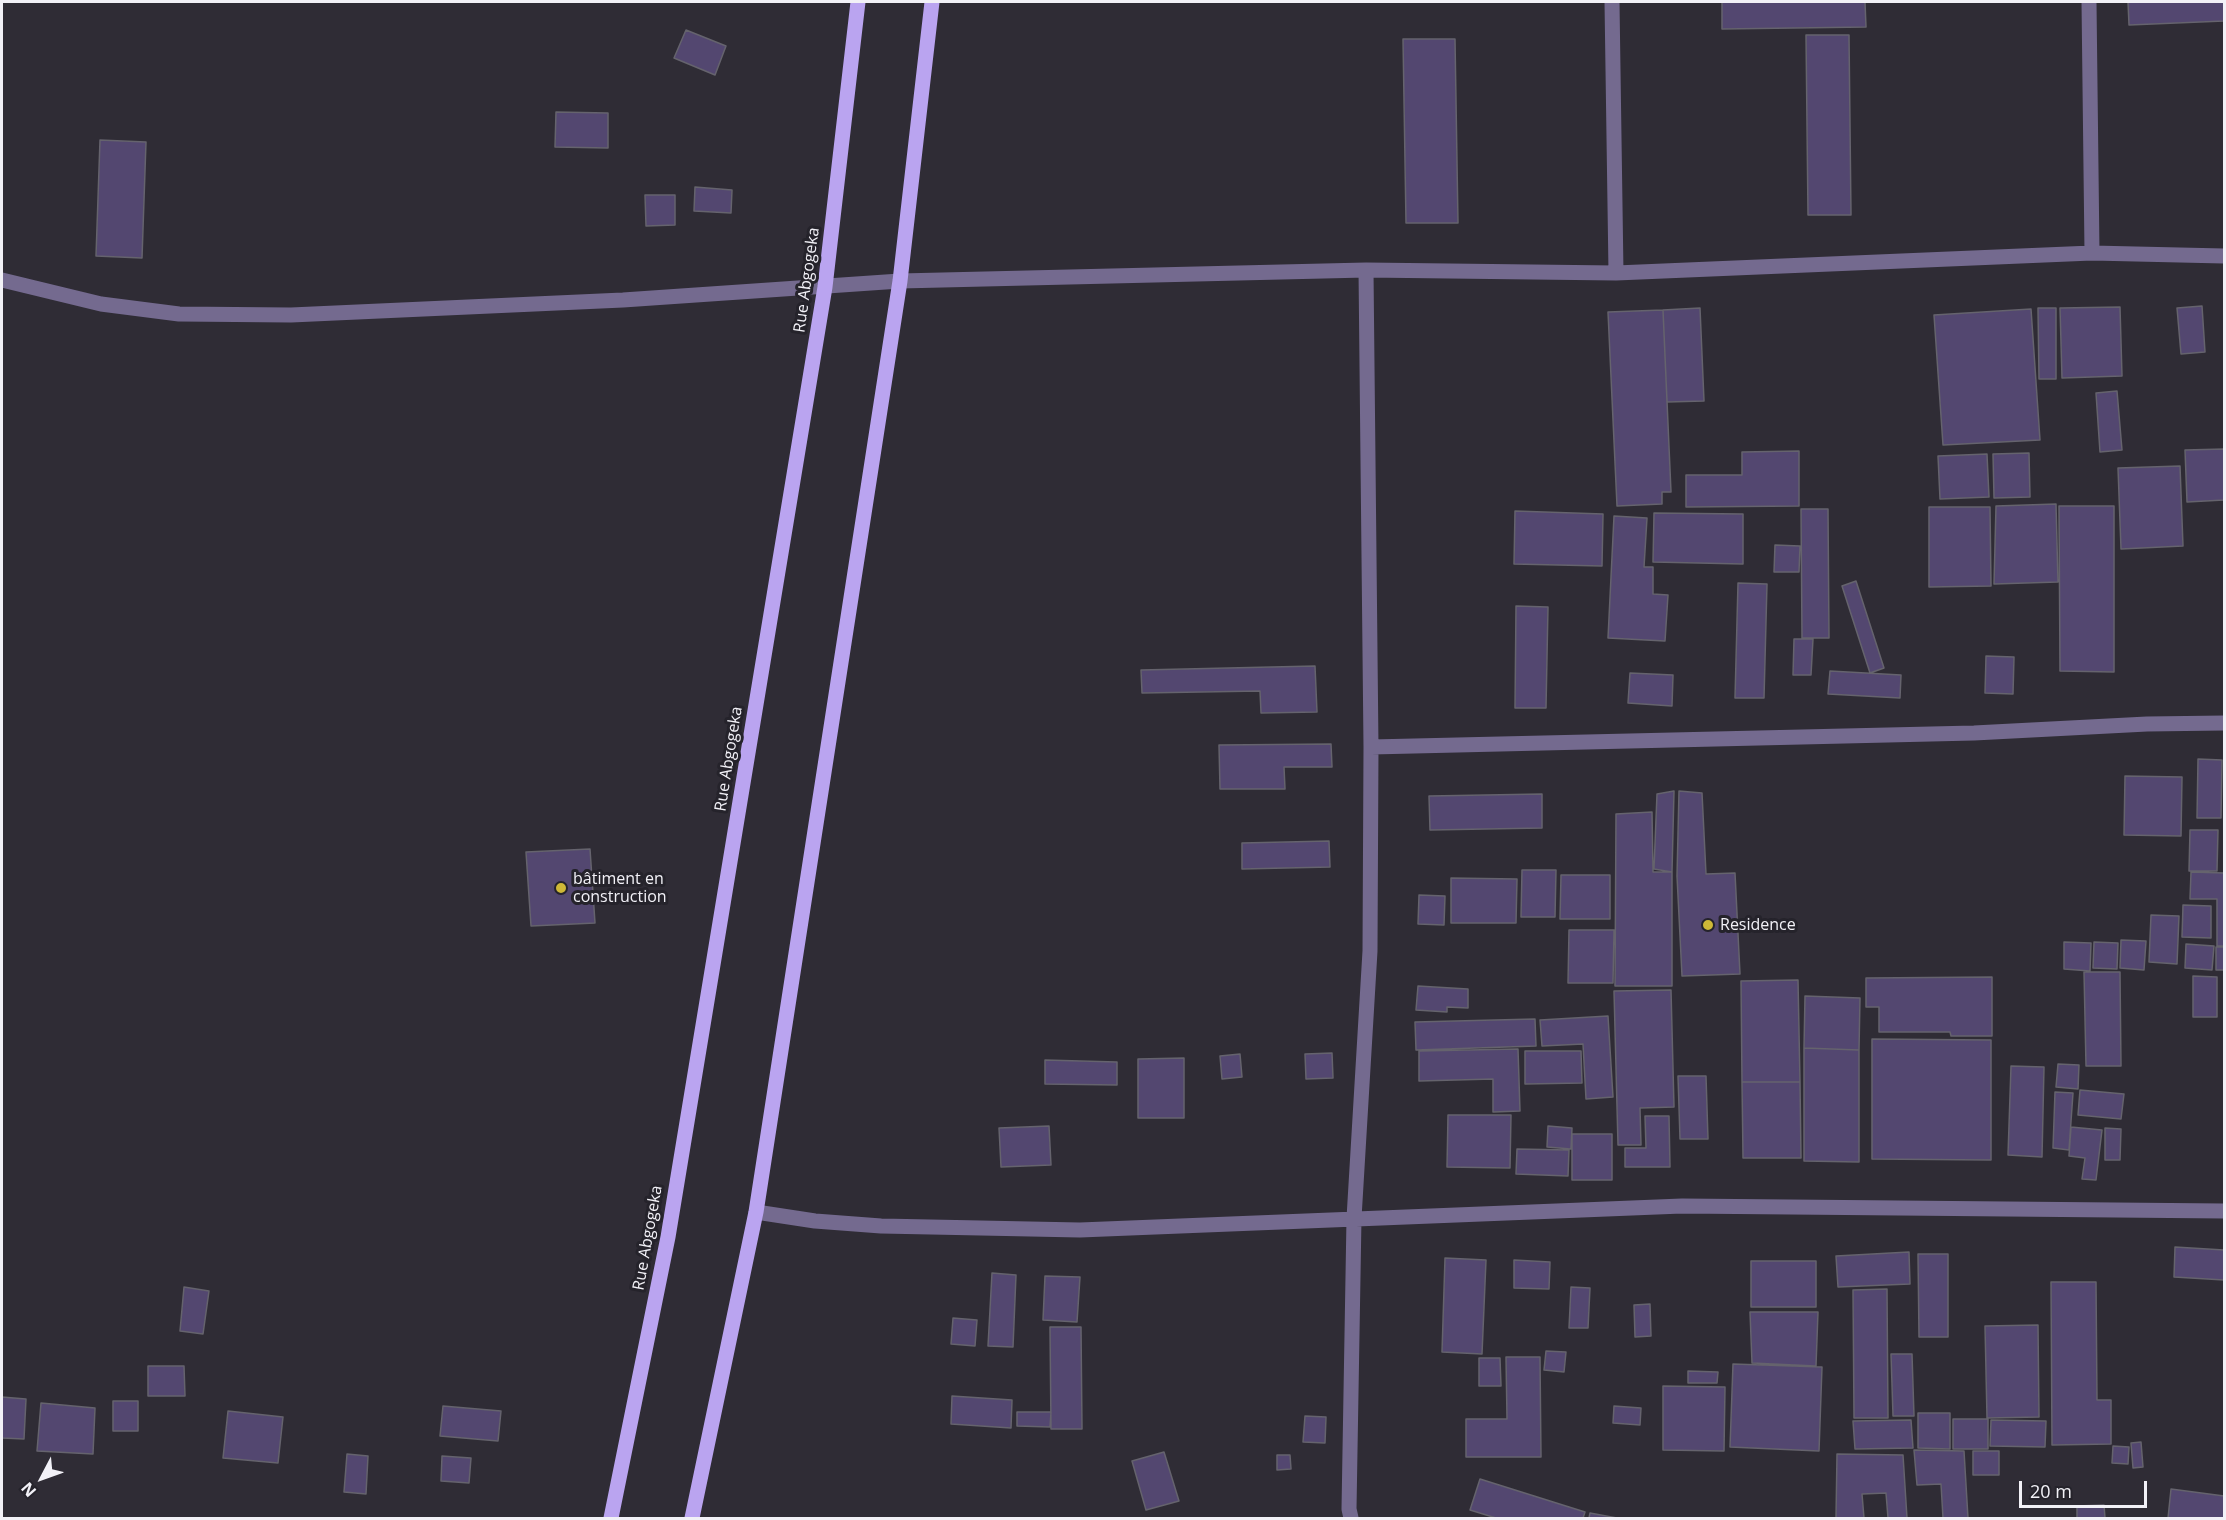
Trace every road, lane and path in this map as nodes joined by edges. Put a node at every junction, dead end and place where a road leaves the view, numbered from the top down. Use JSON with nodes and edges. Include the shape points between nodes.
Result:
{"nodes":[{"id":1,"x":858,"y":2,"type":"edge"},
{"id":2,"x":932,"y":2,"type":"edge"},
{"id":3,"x":1612,"y":2,"type":"edge"},
{"id":4,"x":2089,"y":2,"type":"edge"},
{"id":5,"x":2092,"y":253,"type":"junction"},
{"id":6,"x":2224,"y":256,"type":"edge"},
{"id":7,"x":1366,"y":270,"type":"junction"},
{"id":8,"x":1616,"y":273,"type":"junction"},
{"id":9,"x":2,"y":280,"type":"edge"},
{"id":10,"x":900,"y":281,"type":"junction"},
{"id":11,"x":825,"y":287,"type":"junction"},
{"id":12,"x":2224,"y":723,"type":"edge"},
{"id":13,"x":1371,"y":747,"type":"junction"},
{"id":14,"x":2224,"y":1210,"type":"edge"},
{"id":15,"x":756,"y":1212,"type":"junction"},
{"id":16,"x":1354,"y":1218,"type":"junction"},
{"id":17,"x":612,"y":1518,"type":"edge"},
{"id":18,"x":692,"y":1518,"type":"edge"},
{"id":19,"x":1351,"y":1518,"type":"edge"}],
"edges":[{"from":1,"to":11,"type":"main road","name":"Rue Abgogeka"},
{"from":2,"to":10,"type":"main road"},
{"from":3,"to":8,"type":"street"},
{"from":4,"to":5,"type":"street"},
{"from":5,"to":6,"type":"street"},
{"from":5,"to":8,"type":"street"},
{"from":7,"to":8,"type":"street"},
{"from":7,"to":10,"type":"street"},
{"from":7,"to":13,"type":"street"},
{"from":9,"to":11,"type":"street","via":[[100,304],[179,314],[338,313]]},
{"from":10,"to":11,"type":"street"},
{"from":10,"to":15,"type":"main road"},
{"from":11,"to":17,"type":"main road","name":"Rue Abgogeka","via":[[668,1237]]},
{"from":12,"to":13,"type":"street"},
{"from":13,"to":16,"type":"street","via":[[1370,951]]},
{"from":14,"to":16,"type":"street","via":[[1682,1206]]},
{"from":15,"to":16,"type":"street","via":[[881,1226],[1080,1230]]},
{"from":15,"to":18,"type":"main road"},
{"from":16,"to":19,"type":"street"}]}
